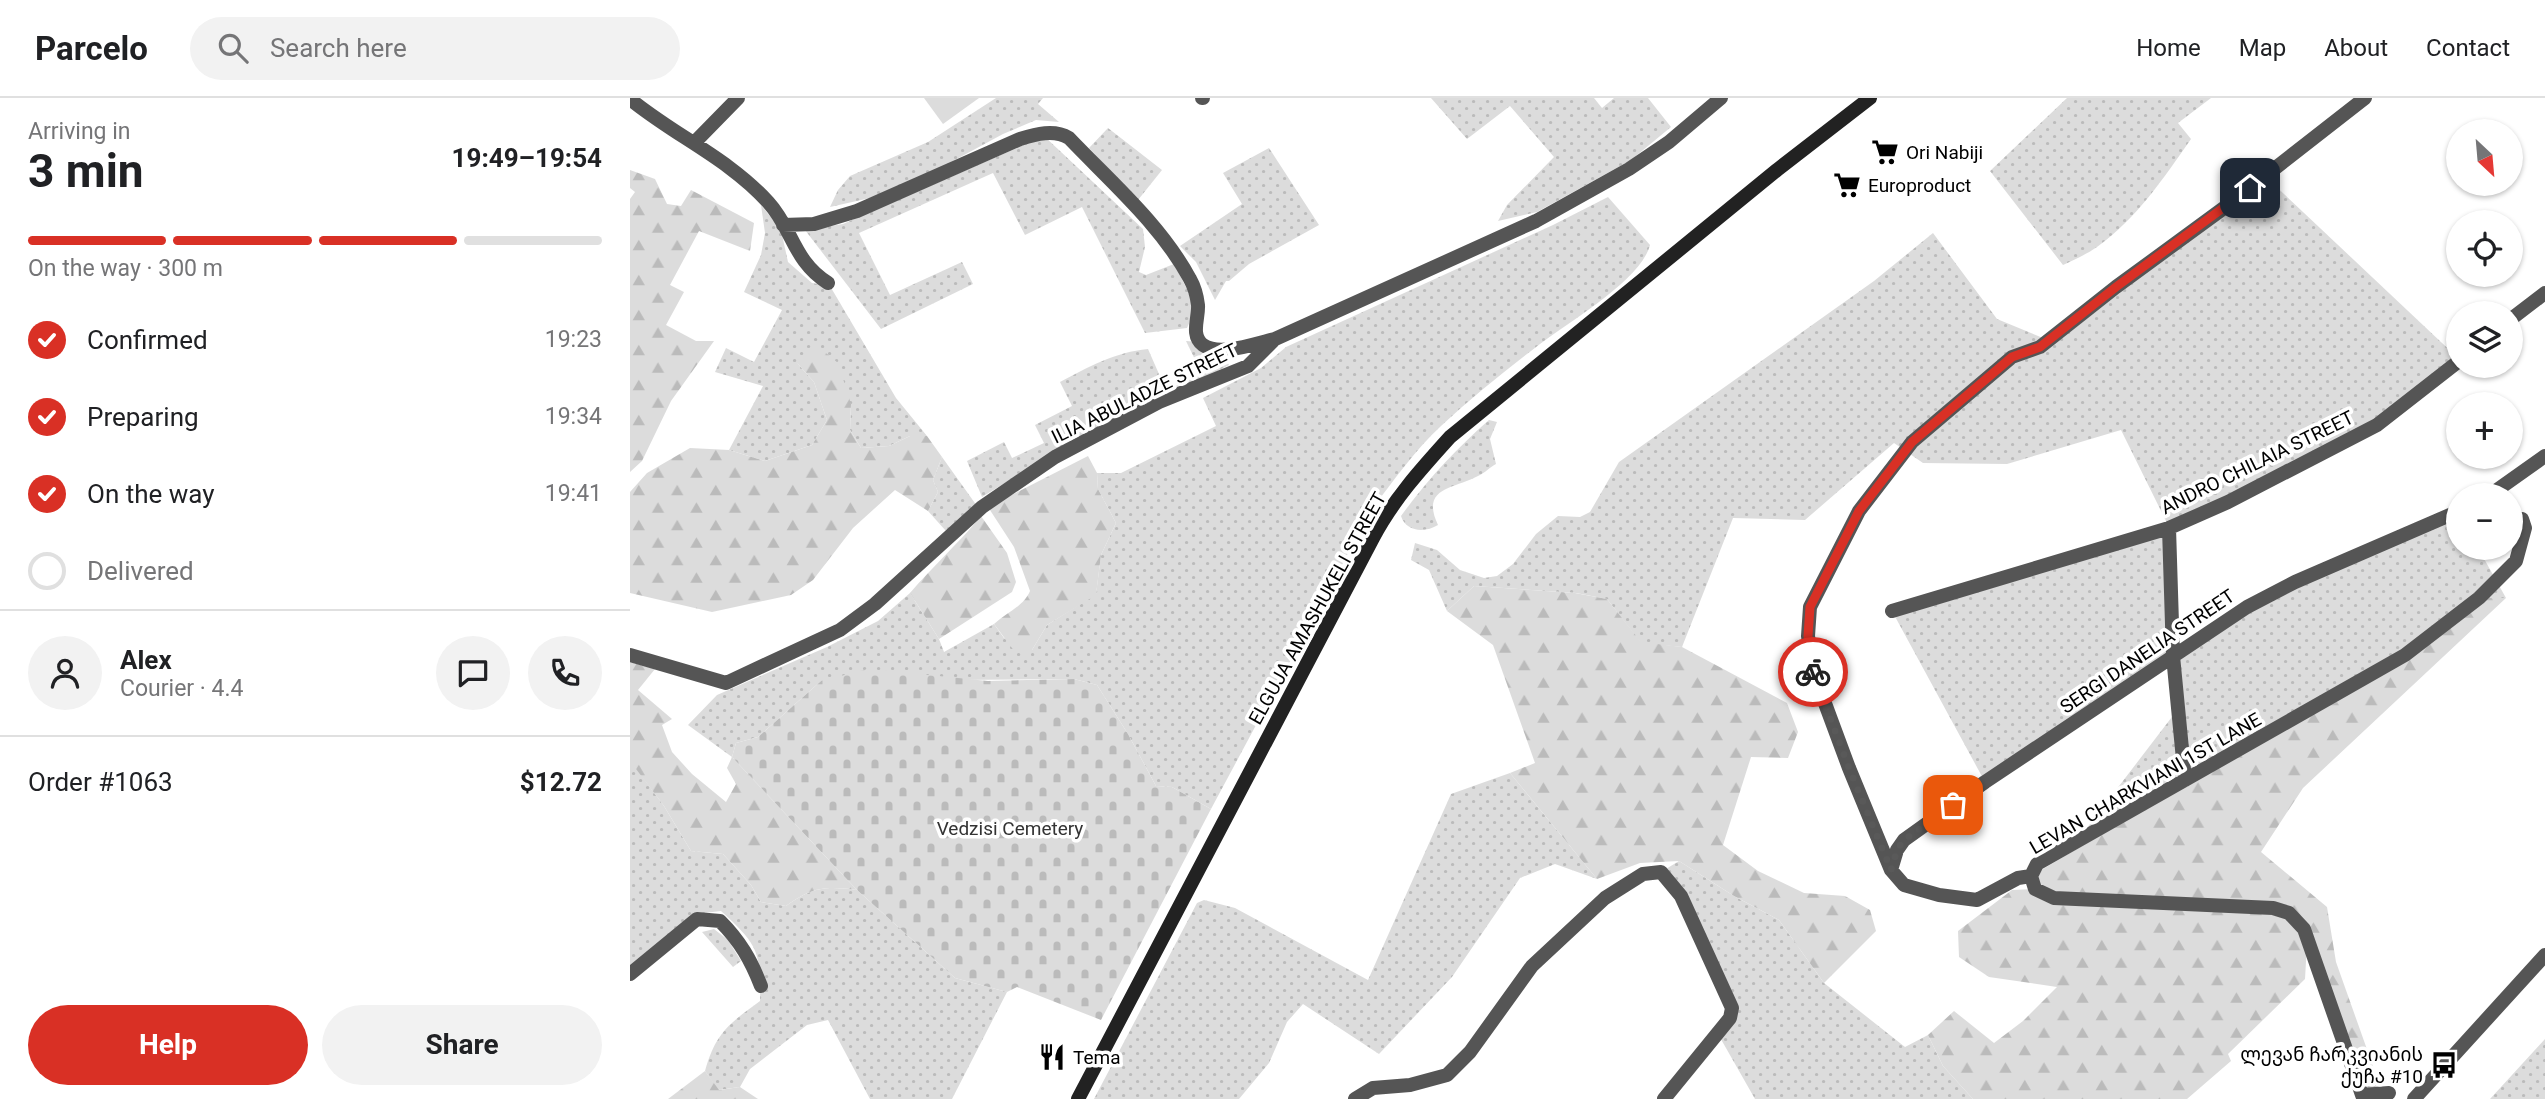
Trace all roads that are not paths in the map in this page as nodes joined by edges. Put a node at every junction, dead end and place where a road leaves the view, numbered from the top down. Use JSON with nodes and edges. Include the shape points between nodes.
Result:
{"nodes":[{"id":1,"x":738,"y":98,"type":"edge"},
{"id":2,"x":1721,"y":98,"type":"edge"},
{"id":3,"x":1870,"y":98,"type":"edge"},
{"id":4,"x":2365,"y":98,"type":"edge"},
{"id":5,"x":630,"y":99,"type":"edge"},
{"id":6,"x":695,"y":142,"type":"junction"},
{"id":7,"x":783,"y":225,"type":"junction"},
{"id":8,"x":828,"y":282,"type":"dead end"},
{"id":9,"x":2545,"y":293,"type":"edge"},
{"id":10,"x":2523,"y":310,"type":"edge"},
{"id":11,"x":1275,"y":339,"type":"junction"},
{"id":12,"x":2446,"y":371,"type":"edge"},
{"id":13,"x":2545,"y":456,"type":"edge"},
{"id":14,"x":2507,"y":483,"type":"edge"},
{"id":15,"x":2446,"y":517,"type":"edge"},
{"id":16,"x":2169,"y":527,"type":"junction"},
{"id":17,"x":2516,"y":560,"type":"edge"},
{"id":18,"x":1892,"y":611,"type":"dead end"},
{"id":19,"x":630,"y":656,"type":"edge"},
{"id":20,"x":2174,"y":656,"type":"junction"},
{"id":21,"x":2185,"y":780,"type":"junction"},
{"id":22,"x":1891,"y":870,"type":"junction"},
{"id":23,"x":2031,"y":876,"type":"junction"},
{"id":24,"x":2545,"y":955,"type":"edge"},
{"id":25,"x":630,"y":974,"type":"edge"},
{"id":26,"x":761,"y":986,"type":"dead end"},
{"id":27,"x":2389,"y":1093,"type":"dead end"},
{"id":28,"x":1077,"y":1099,"type":"edge"},
{"id":29,"x":1355,"y":1099,"type":"edge"},
{"id":30,"x":1664,"y":1099,"type":"edge"},
{"id":31,"x":2414,"y":1099,"type":"edge"}],
"edges":[{"from":1,"to":6,"type":"street"},
{"from":2,"to":11,"type":"street","name":"ILIA ABULADZE STREET","via":[[1629,169],[1536,221]]},
{"from":3,"to":28,"type":"main road","name":"ELGUJA AMASHUKELI STREET","via":[[1450,437],[1418,472],[1385,515]]},
{"from":4,"to":22,"type":"street","via":[[2040,347],[2012,357],[1912,442],[1859,511],[1810,607],[1808,636],[1823,701]]},
{"from":5,"to":6,"type":"street"},
{"from":6,"to":7,"type":"street","via":[[769,203]]},
{"from":7,"to":8,"type":"street","via":[[801,258]]},
{"from":7,"to":11,"type":"street","via":[[814,224],[857,211],[1025,138],[1062,134],[1165,240],[1192,281],[1198,303],[1195,333],[1205,346],[1226,349]]},
{"from":9,"to":10,"type":"street"},
{"from":11,"to":19,"type":"street","name":"ILIA ABULADZE STREET","via":[[1248,366],[1159,402],[1055,457],[982,506],[875,604],[840,630],[798,651],[726,684]]},
{"from":12,"to":16,"type":"street","name":"ANDRO CHILAIA STREET","via":[[2377,425],[2228,502]]},
{"from":13,"to":14,"type":"street"},
{"from":15,"to":20,"type":"street","name":"SERGI DANELIA STREET","via":[[2295,582],[2247,607]]},
{"from":16,"to":18,"type":"street","name":"ANDRO CHILAIA STREET"},
{"from":16,"to":20,"type":"street"},
{"from":17,"to":21,"type":"street","name":"LEVAN CHARKVIANI 1ST LANE","via":[[2479,598],[2405,655]]},
{"from":20,"to":21,"type":"street"},
{"from":20,"to":22,"type":"street","name":"SERGI DANELIA STREET","via":[[1904,840]]},
{"from":21,"to":23,"type":"street","name":"LEVAN CHARKVIANI 1ST LANE","via":[[2037,864]]},
{"from":22,"to":23,"type":"street","via":[[1904,884],[1977,900]]},
{"from":23,"to":27,"type":"street","name":"LEVAN CHARKVIANI 1ST LANE","via":[[2035,889],[2054,898],[2273,908],[2289,913],[2304,929],[2362,1095]]},
{"from":24,"to":31,"type":"street"},
{"from":25,"to":26,"type":"street","via":[[697,919],[720,921],[739,940]]},
{"from":29,"to":30,"type":"street","via":[[1373,1088],[1447,1075],[1470,1052],[1532,966],[1605,898],[1643,874],[1661,872],[1681,896],[1732,1008],[1730,1018]]}]}
